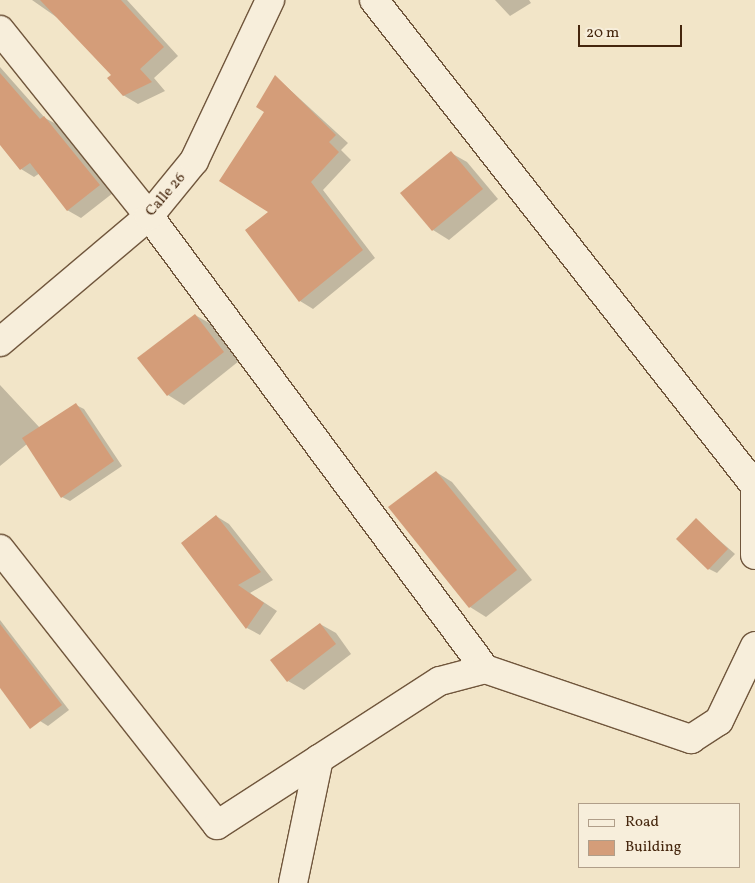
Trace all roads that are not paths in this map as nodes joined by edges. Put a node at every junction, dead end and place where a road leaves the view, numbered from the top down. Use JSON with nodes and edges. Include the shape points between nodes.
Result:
{"nodes":[{"id":1,"x":270,"y":0,"type":"edge"},
{"id":2,"x":374,"y":0,"type":"edge"},
{"id":3,"x":0,"y":30,"type":"edge"},
{"id":4,"x":149,"y":216,"type":"junction"},
{"id":5,"x":0,"y":342,"type":"edge"},
{"id":6,"x":754,"y":479,"type":"edge"},
{"id":7,"x":0,"y":549,"type":"edge"},
{"id":8,"x":755,"y":555,"type":"edge"},
{"id":9,"x":755,"y":646,"type":"edge"},
{"id":10,"x":485,"y":669,"type":"junction"},
{"id":11,"x":319,"y":759,"type":"junction"},
{"id":12,"x":293,"y":883,"type":"edge"}],
"edges":[{"from":1,"to":4,"type":"street","name":"Calle 26","via":[[194,161]]},
{"from":2,"to":6,"type":"street"},
{"from":3,"to":4,"type":"street"},
{"from":4,"to":5,"type":"street","name":"Calle 26"},
{"from":4,"to":10,"type":"street"},
{"from":6,"to":8,"type":"street"},
{"from":7,"to":11,"type":"street","via":[[216,825]]},
{"from":9,"to":10,"type":"street","via":[[719,721],[691,739]]},
{"from":10,"to":11,"type":"street","via":[[440,681]]},
{"from":11,"to":12,"type":"street"}]}
